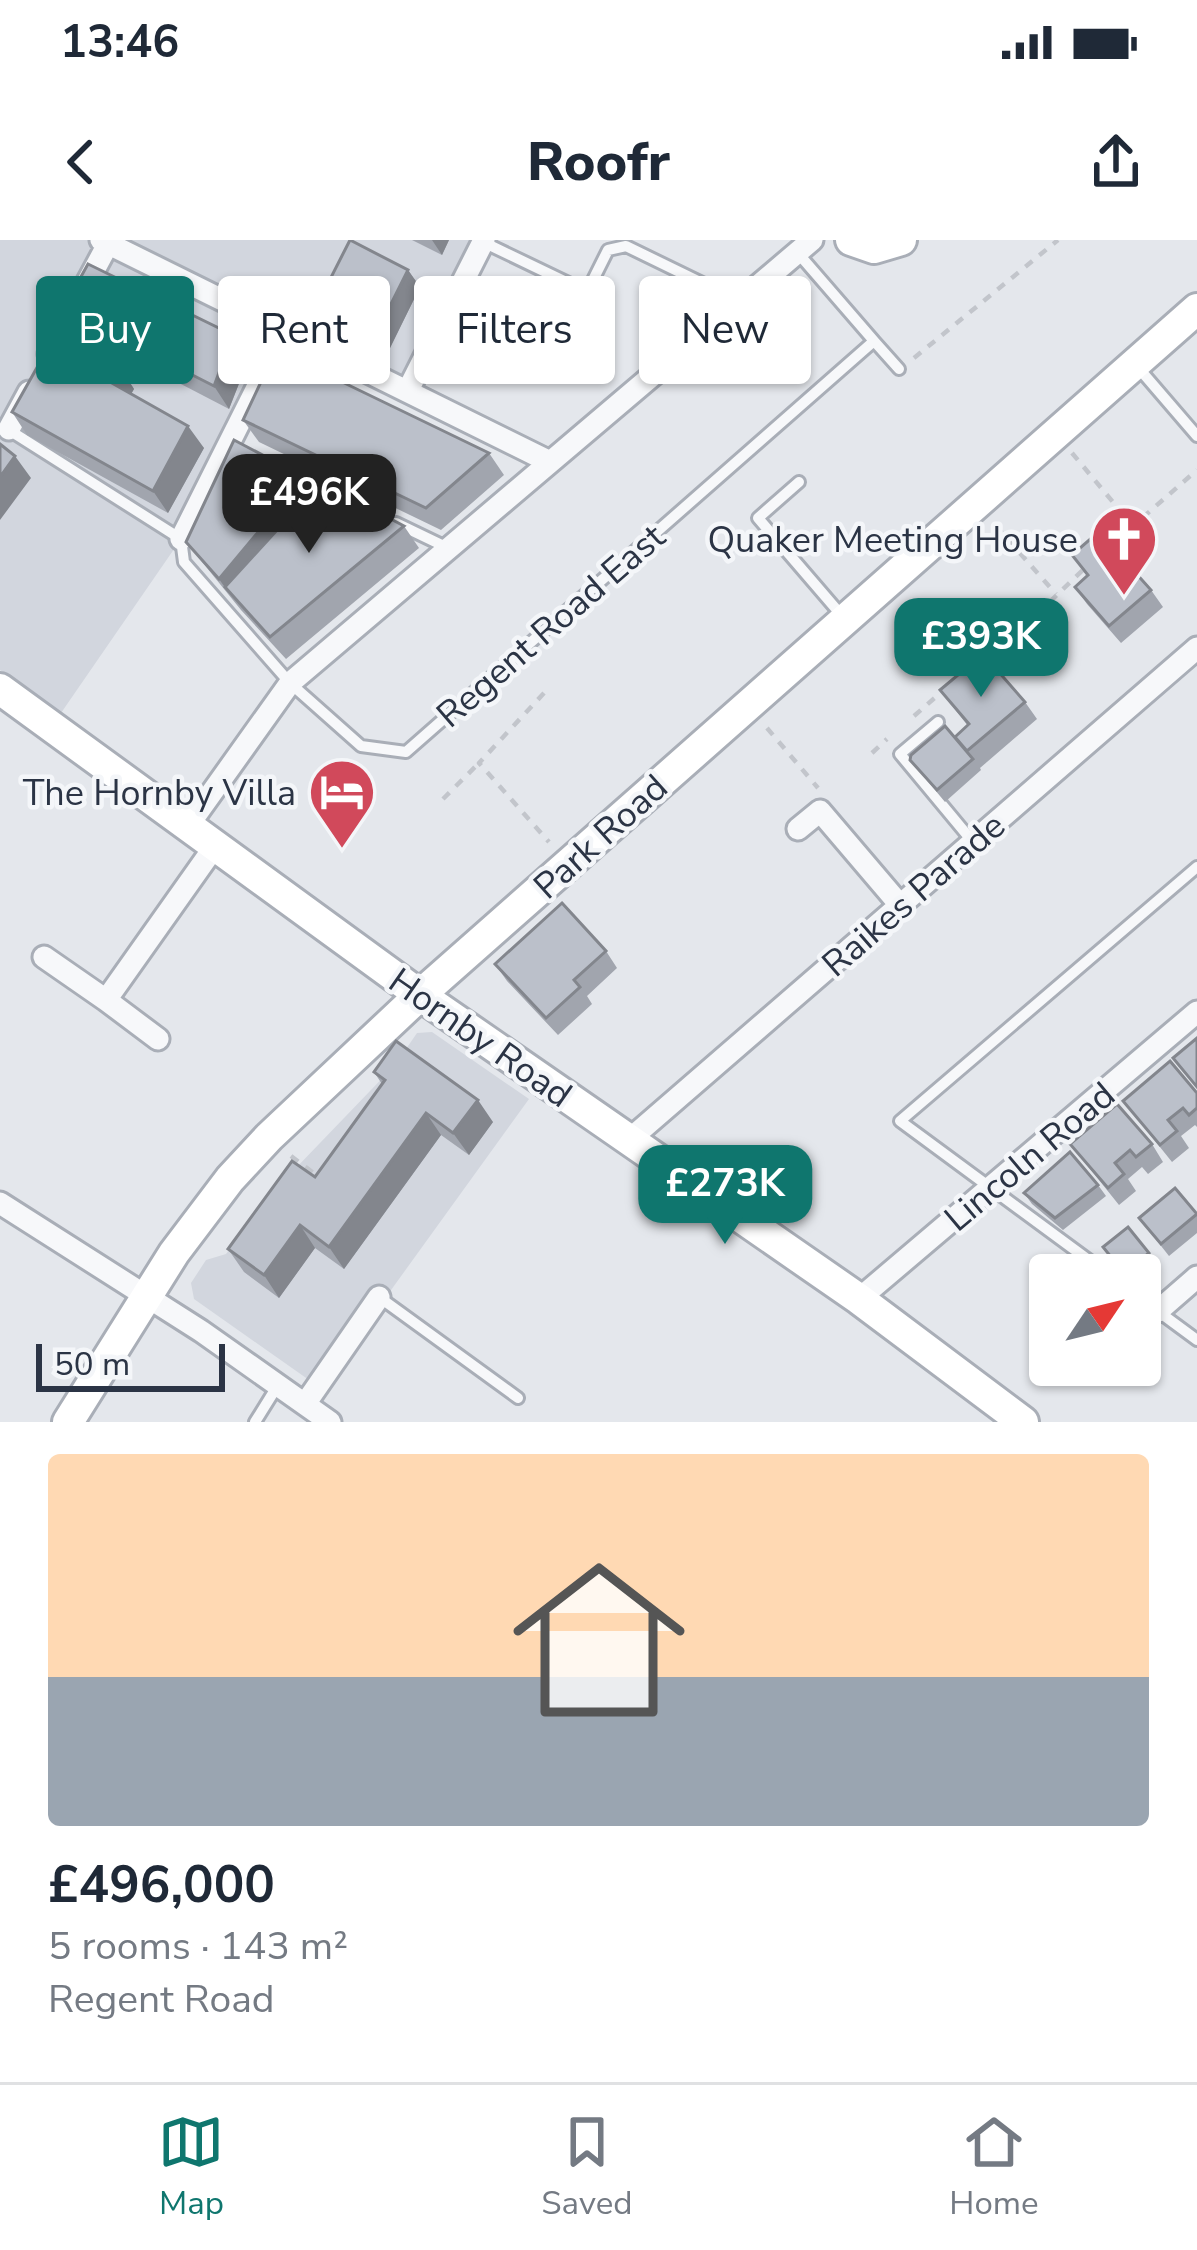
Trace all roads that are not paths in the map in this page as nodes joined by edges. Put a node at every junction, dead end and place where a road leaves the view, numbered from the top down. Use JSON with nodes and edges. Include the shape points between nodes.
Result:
{"nodes":[{"id":1,"x":851,"y":240,"type":"edge"},
{"id":2,"x":901,"y":240,"type":"edge"},
{"id":3,"x":483,"y":241,"type":"edge"},
{"id":4,"x":104,"y":242,"type":"edge"},
{"id":5,"x":805,"y":246,"type":"edge"},
{"id":6,"x":554,"y":276,"type":"edge"},
{"id":7,"x":595,"y":276,"type":"edge"},
{"id":8,"x":687,"y":276,"type":"edge"},
{"id":9,"x":770,"y":276,"type":"edge"},
{"id":10,"x":218,"y":297,"type":"edge"},
{"id":11,"x":1197,"y":309,"type":"edge"},
{"id":12,"x":874,"y":341,"type":"junction"},
{"id":13,"x":1134,"y":363,"type":"junction"},
{"id":14,"x":899,"y":369,"type":"road end"},
{"id":15,"x":390,"y":381,"type":"edge"},
{"id":16,"x":264,"y":384,"type":"edge"},
{"id":17,"x":643,"y":384,"type":"edge"},
{"id":18,"x":408,"y":390,"type":"junction"},
{"id":19,"x":4,"y":427,"type":"edge"},
{"id":20,"x":1197,"y":436,"type":"edge"},
{"id":21,"x":262,"y":456,"type":"edge"},
{"id":22,"x":550,"y":462,"type":"junction"},
{"id":23,"x":799,"y":482,"type":"dead end"},
{"id":24,"x":332,"y":490,"type":"junction"},
{"id":25,"x":353,"y":501,"type":"edge"},
{"id":26,"x":316,"y":508,"type":"edge"},
{"id":27,"x":374,"y":512,"type":"edge"},
{"id":28,"x":181,"y":539,"type":"junction"},
{"id":29,"x":448,"y":548,"type":"junction"},
{"id":30,"x":241,"y":596,"type":"edge"},
{"id":31,"x":225,"y":614,"type":"junction"},
{"id":32,"x":845,"y":620,"type":"junction"},
{"id":33,"x":1197,"y":648,"type":"edge"},
{"id":34,"x":290,"y":683,"type":"junction"},
{"id":35,"x":0,"y":689,"type":"edge"},
{"id":36,"x":938,"y":722,"type":"dead end"},
{"id":37,"x":188,"y":826,"type":"junction"},
{"id":38,"x":798,"y":830,"type":"dead end"},
{"id":39,"x":973,"y":842,"type":"junction"},
{"id":40,"x":214,"y":846,"type":"junction"},
{"id":41,"x":1197,"y":867,"type":"edge"},
{"id":42,"x":900,"y":905,"type":"junction"},
{"id":43,"x":44,"y":956,"type":"dead end"},
{"id":44,"x":420,"y":995,"type":"junction"},
{"id":45,"x":106,"y":1000,"type":"junction"},
{"id":46,"x":1197,"y":1012,"type":"edge"},
{"id":47,"x":158,"y":1039,"type":"dead end"},
{"id":48,"x":629,"y":1140,"type":"junction"},
{"id":49,"x":991,"y":1189,"type":"junction"},
{"id":50,"x":0,"y":1203,"type":"edge"},
{"id":51,"x":1079,"y":1254,"type":"edge"},
{"id":52,"x":1197,"y":1277,"type":"edge"},
{"id":53,"x":147,"y":1295,"type":"junction"},
{"id":54,"x":379,"y":1297,"type":"joint"},
{"id":55,"x":1161,"y":1298,"type":"edge"},
{"id":56,"x":859,"y":1300,"type":"junction"},
{"id":57,"x":1161,"y":1314,"type":"edge"},
{"id":58,"x":1197,"y":1340,"type":"edge"},
{"id":59,"x":278,"y":1385,"type":"junction"},
{"id":60,"x":518,"y":1398,"type":"dead end"},
{"id":61,"x":305,"y":1404,"type":"junction"},
{"id":62,"x":68,"y":1422,"type":"edge"},
{"id":63,"x":255,"y":1422,"type":"edge"},
{"id":64,"x":330,"y":1422,"type":"edge"},
{"id":65,"x":1023,"y":1422,"type":"edge"}],
"edges":[{"from":1,"to":2,"type":"main road","via":[[874,248]]},
{"from":3,"to":6,"type":"lane"},
{"from":3,"to":18,"type":"street"},
{"from":4,"to":10,"type":"street"},
{"from":4,"to":19,"type":"street"},
{"from":5,"to":9,"type":"street"},
{"from":5,"to":12,"type":"lane"},
{"from":7,"to":8,"type":"lane","via":[[608,250],[626,246]]},
{"from":11,"to":13,"type":"main road","name":"Park Road"},
{"from":12,"to":14,"type":"lane"},
{"from":12,"to":34,"type":"lane","name":"Regent Road East","via":[[406,752],[361,746]]},
{"from":13,"to":20,"type":"lane"},
{"from":13,"to":32,"type":"main road","name":"Park Road"},
{"from":15,"to":18,"type":"street"},
{"from":16,"to":28,"type":"street","via":[[239,445]]},
{"from":17,"to":22,"type":"street"},
{"from":18,"to":22,"type":"street"},
{"from":19,"to":28,"type":"lane"},
{"from":21,"to":24,"type":"lane"},
{"from":22,"to":29,"type":"street"},
{"from":23,"to":32,"type":"lane","via":[[758,518]]},
{"from":24,"to":25,"type":"lane"},
{"from":24,"to":26,"type":"lane"},
{"from":27,"to":29,"type":"lane"},
{"from":28,"to":31,"type":"lane","name":"Regent Road East","via":[[184,562]]},
{"from":29,"to":34,"type":"street"},
{"from":30,"to":31,"type":"lane"},
{"from":31,"to":34,"type":"lane","name":"Regent Road East"},
{"from":32,"to":44,"type":"main road","name":"Park Road"},
{"from":33,"to":39,"type":"street","name":"Raikes Parade"},
{"from":34,"to":37,"type":"street"},
{"from":35,"to":37,"type":"main road","name":"Hornby Road"},
{"from":36,"to":39,"type":"lane","via":[[900,754]]},
{"from":37,"to":40,"type":"main road","name":"Hornby Road"},
{"from":38,"to":42,"type":"street","via":[[820,811]]},
{"from":39,"to":42,"type":"street","name":"Raikes Parade"},
{"from":40,"to":44,"type":"main road","name":"Hornby Road"},
{"from":40,"to":45,"type":"street"},
{"from":41,"to":49,"type":"lane","via":[[900,1121]]},
{"from":42,"to":48,"type":"street","name":"Raikes Parade"},
{"from":43,"to":45,"type":"street"},
{"from":44,"to":48,"type":"main road","name":"Hornby Road"},
{"from":44,"to":53,"type":"main road","name":"Park Road","via":[[255,1151]]},
{"from":45,"to":47,"type":"street"},
{"from":46,"to":49,"type":"street","name":"Lincoln Road"},
{"from":48,"to":56,"type":"main road","name":"Hornby Road"},
{"from":49,"to":51,"type":"lane"},
{"from":49,"to":56,"type":"street","name":"Lincoln Road"},
{"from":50,"to":53,"type":"street"},
{"from":52,"to":55,"type":"street"},
{"from":53,"to":59,"type":"street"},
{"from":53,"to":62,"type":"main road","name":"Park Road"},
{"from":54,"to":60,"type":"lane"},
{"from":54,"to":61,"type":"street"},
{"from":56,"to":65,"type":"main road","name":"Hornby Road"},
{"from":57,"to":58,"type":"lane"},
{"from":59,"to":61,"type":"street"},
{"from":59,"to":63,"type":"lane"},
{"from":61,"to":64,"type":"street"}]}
